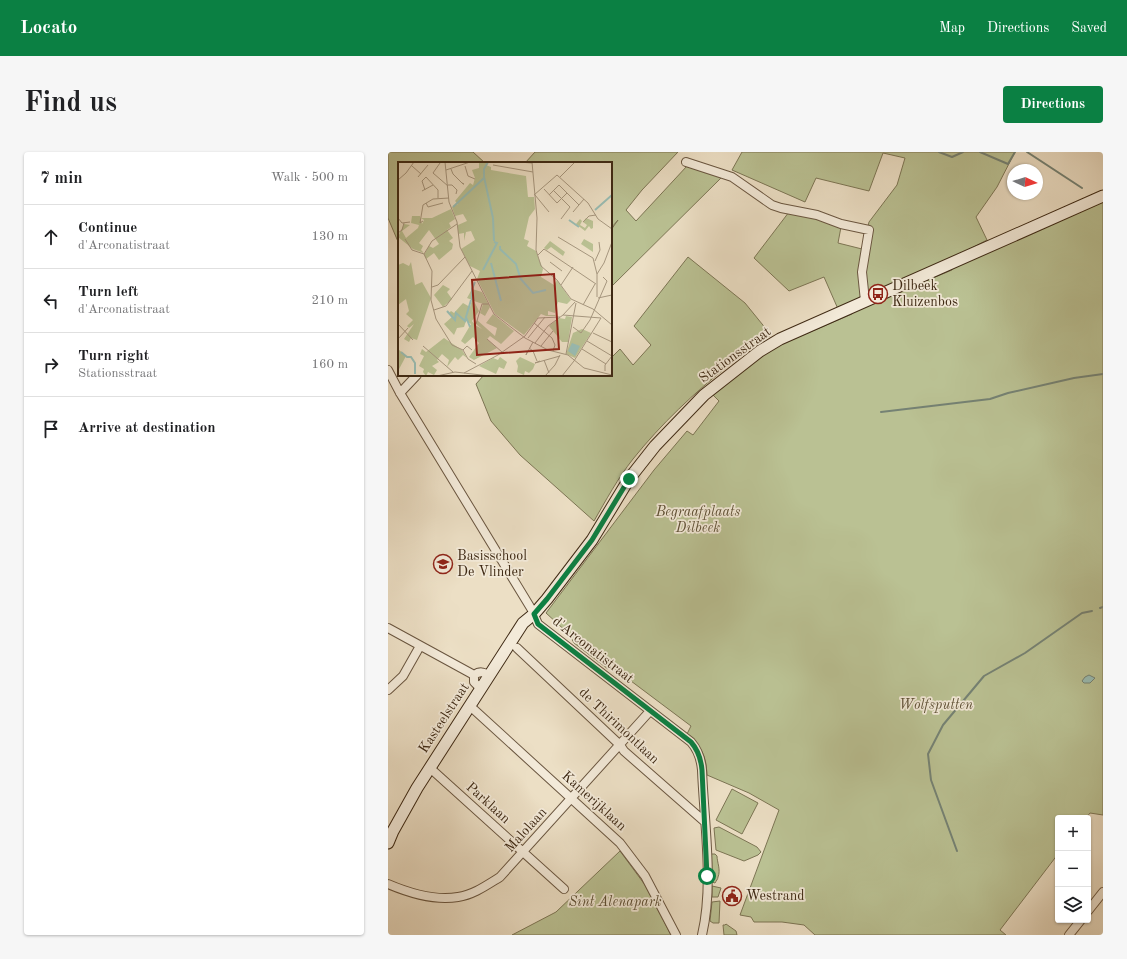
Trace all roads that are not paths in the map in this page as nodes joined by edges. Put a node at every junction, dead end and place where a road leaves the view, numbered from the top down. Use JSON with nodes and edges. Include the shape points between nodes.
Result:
{"nodes":[{"id":1,"x":686,"y":162,"type":"dead end"},
{"id":2,"x":1103,"y":196,"type":"edge"},
{"id":3,"x":865,"y":301,"type":"junction"},
{"id":4,"x":388,"y":370,"type":"edge"},
{"id":5,"x":416,"y":376,"type":"edge"},
{"id":6,"x":400,"y":393,"type":"junction"},
{"id":7,"x":534,"y":614,"type":"junction"},
{"id":8,"x":389,"y":629,"type":"edge"},
{"id":9,"x":420,"y":646,"type":"junction"},
{"id":10,"x":516,"y":648,"type":"dead end"},
{"id":11,"x":474,"y":675,"type":"junction"},
{"id":12,"x":489,"y":675,"type":"junction"},
{"id":13,"x":481,"y":689,"type":"junction"},
{"id":14,"x":388,"y":690,"type":"edge"},
{"id":15,"x":470,"y":706,"type":"junction"},
{"id":16,"x":650,"y":711,"type":"junction"},
{"id":17,"x":620,"y":745,"type":"junction"},
{"id":18,"x":430,"y":768,"type":"junction"},
{"id":19,"x":571,"y":799,"type":"junction"},
{"id":20,"x":705,"y":822,"type":"junction"},
{"id":21,"x":388,"y":843,"type":"edge"},
{"id":22,"x":523,"y":852,"type":"junction"},
{"id":23,"x":388,"y":884,"type":"edge"},
{"id":24,"x":564,"y":889,"type":"dead end"},
{"id":25,"x":1103,"y":892,"type":"edge"},
{"id":26,"x":1091,"y":907,"type":"edge"},
{"id":27,"x":1079,"y":923,"type":"edge"},
{"id":28,"x":676,"y":935,"type":"edge"},
{"id":29,"x":702,"y":935,"type":"edge"},
{"id":30,"x":1069,"y":935,"type":"edge"}],
"edges":[{"from":1,"to":3,"type":"street","via":[[732,177],[772,205],[869,230],[862,272]]},
{"from":2,"to":3,"type":"street","name":"Stationsstraat"},
{"from":3,"to":7,"type":"street","name":"Stationsstraat","via":[[768,346],[704,395],[640,464],[592,540]]},
{"from":4,"to":6,"type":"street","name":"d'Arconatistraat"},
{"from":5,"to":6,"type":"street"},
{"from":6,"to":7,"type":"street","name":"d'Arconatistraat"},
{"from":7,"to":12,"type":"street","name":"Kasteelstraat","via":[[523,623]]},
{"from":7,"to":16,"type":"street","name":"d'Arconatistraat","via":[[538,624]]},
{"from":8,"to":9,"type":"street"},
{"from":9,"to":11,"type":"street"},
{"from":9,"to":14,"type":"street","via":[[403,676]]},
{"from":10,"to":17,"type":"street","name":"de Thirimontlaan"},
{"from":11,"to":12,"type":"street","via":[[483,672]]},
{"from":11,"to":13,"type":"street","via":[[474,682]]},
{"from":12,"to":13,"type":"street","name":"Kasteelstraat"},
{"from":13,"to":15,"type":"street","name":"Kasteelstraat"},
{"from":15,"to":18,"type":"street","name":"Kasteelstraat"},
{"from":15,"to":19,"type":"street","name":"Kamerijklaan"},
{"from":16,"to":17,"type":"street","name":"Malolaan"},
{"from":16,"to":20,"type":"street","name":"d'Arconatistraat","via":[[691,742],[698,751],[702,770]]},
{"from":17,"to":19,"type":"street","name":"Malolaan"},
{"from":17,"to":20,"type":"street","name":"de Thirimontlaan"},
{"from":18,"to":21,"type":"street","name":"Kasteelstraat"},
{"from":18,"to":22,"type":"street","name":"Parklaan"},
{"from":19,"to":22,"type":"street","name":"Malolaan"},
{"from":19,"to":28,"type":"street","name":"Kamerijklaan","via":[[620,843],[645,876]]},
{"from":20,"to":29,"type":"street","name":"d'Arconatistraat","via":[[707,893]]},
{"from":22,"to":23,"type":"street","name":"Malolaan","via":[[500,877],[478,890],[458,897],[435,898],[404,891]]},
{"from":22,"to":24,"type":"street","name":"Parklaan"},
{"from":25,"to":26,"type":"street"},
{"from":27,"to":30,"type":"street"}]}
